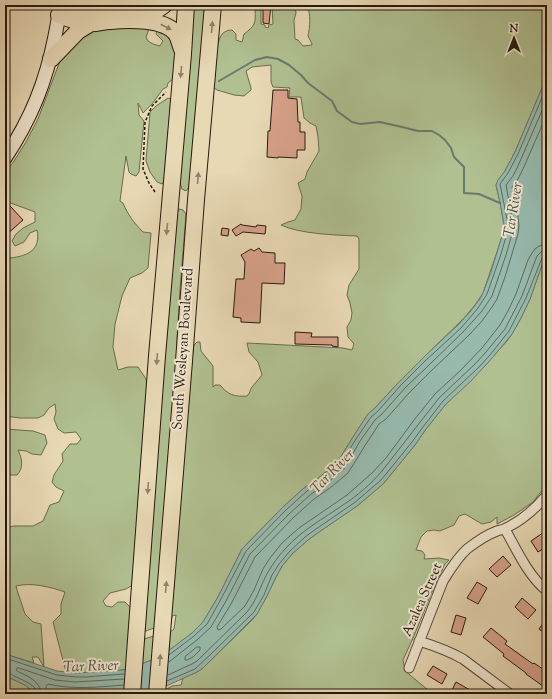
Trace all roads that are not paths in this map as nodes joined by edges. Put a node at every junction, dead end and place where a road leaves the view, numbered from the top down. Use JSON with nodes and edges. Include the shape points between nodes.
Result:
{"nodes":[{"id":1,"x":83,"y":5,"type":"edge"},
{"id":2,"x":164,"y":5,"type":"edge"},
{"id":3,"x":186,"y":5,"type":"edge"},
{"id":4,"x":213,"y":5,"type":"edge"},
{"id":5,"x":60,"y":9,"type":"edge"},
{"id":6,"x":94,"y":18,"type":"junction"},
{"id":7,"x":182,"y":54,"type":"junction"},
{"id":8,"x":51,"y":59,"type":"junction"},
{"id":9,"x":5,"y":158,"type":"edge"},
{"id":10,"x":163,"y":195,"type":"junction"},
{"id":11,"x":196,"y":200,"type":"junction"},
{"id":12,"x":547,"y":495,"type":"edge"},
{"id":13,"x":505,"y":529,"type":"junction"},
{"id":14,"x":547,"y":591,"type":"edge"},
{"id":15,"x":419,"y":641,"type":"junction"},
{"id":16,"x":409,"y":668,"type":"dead end"},
{"id":17,"x":132,"y":694,"type":"edge"},
{"id":18,"x":157,"y":694,"type":"edge"},
{"id":19,"x":510,"y":694,"type":"edge"}],
"edges":[{"from":1,"to":6,"type":"highway"},
{"from":2,"to":6,"type":"highway","via":[[146,14]]},
{"from":3,"to":7,"type":"highway","name":"South Wesleyan Boulevard"},
{"from":11,"to":4,"type":"highway","name":"South Wesleyan Boulevard","one_way":true},
{"from":5,"to":6,"type":"highway","via":[[72,9]]},
{"from":5,"to":8,"type":"main road"},
{"from":6,"to":7,"type":"highway","one_way":true,"via":[[110,21],[146,21],[164,25],[176,34]]},
{"from":6,"to":8,"type":"highway"},
{"from":7,"to":10,"type":"highway","name":"South Wesleyan Boulevard","one_way":true},
{"from":8,"to":9,"type":"main road","via":[[36,102]]},
{"from":10,"to":11,"type":"highway"},
{"from":10,"to":17,"type":"highway","name":"South Wesleyan Boulevard","one_way":true,"via":[[157,356]]},
{"from":18,"to":11,"type":"highway","name":"South Wesleyan Boulevard","one_way":true},
{"from":12,"to":13,"type":"street","name":"Azalea Street","via":[[531,512]]},
{"from":13,"to":14,"type":"street","via":[[527,566]]},
{"from":13,"to":15,"type":"street","name":"Azalea Street","via":[[476,542],[460,556],[443,581]]},
{"from":15,"to":16,"type":"street","name":"Azalea Street"},
{"from":15,"to":19,"type":"street","via":[[442,648],[459,657]]}]}
